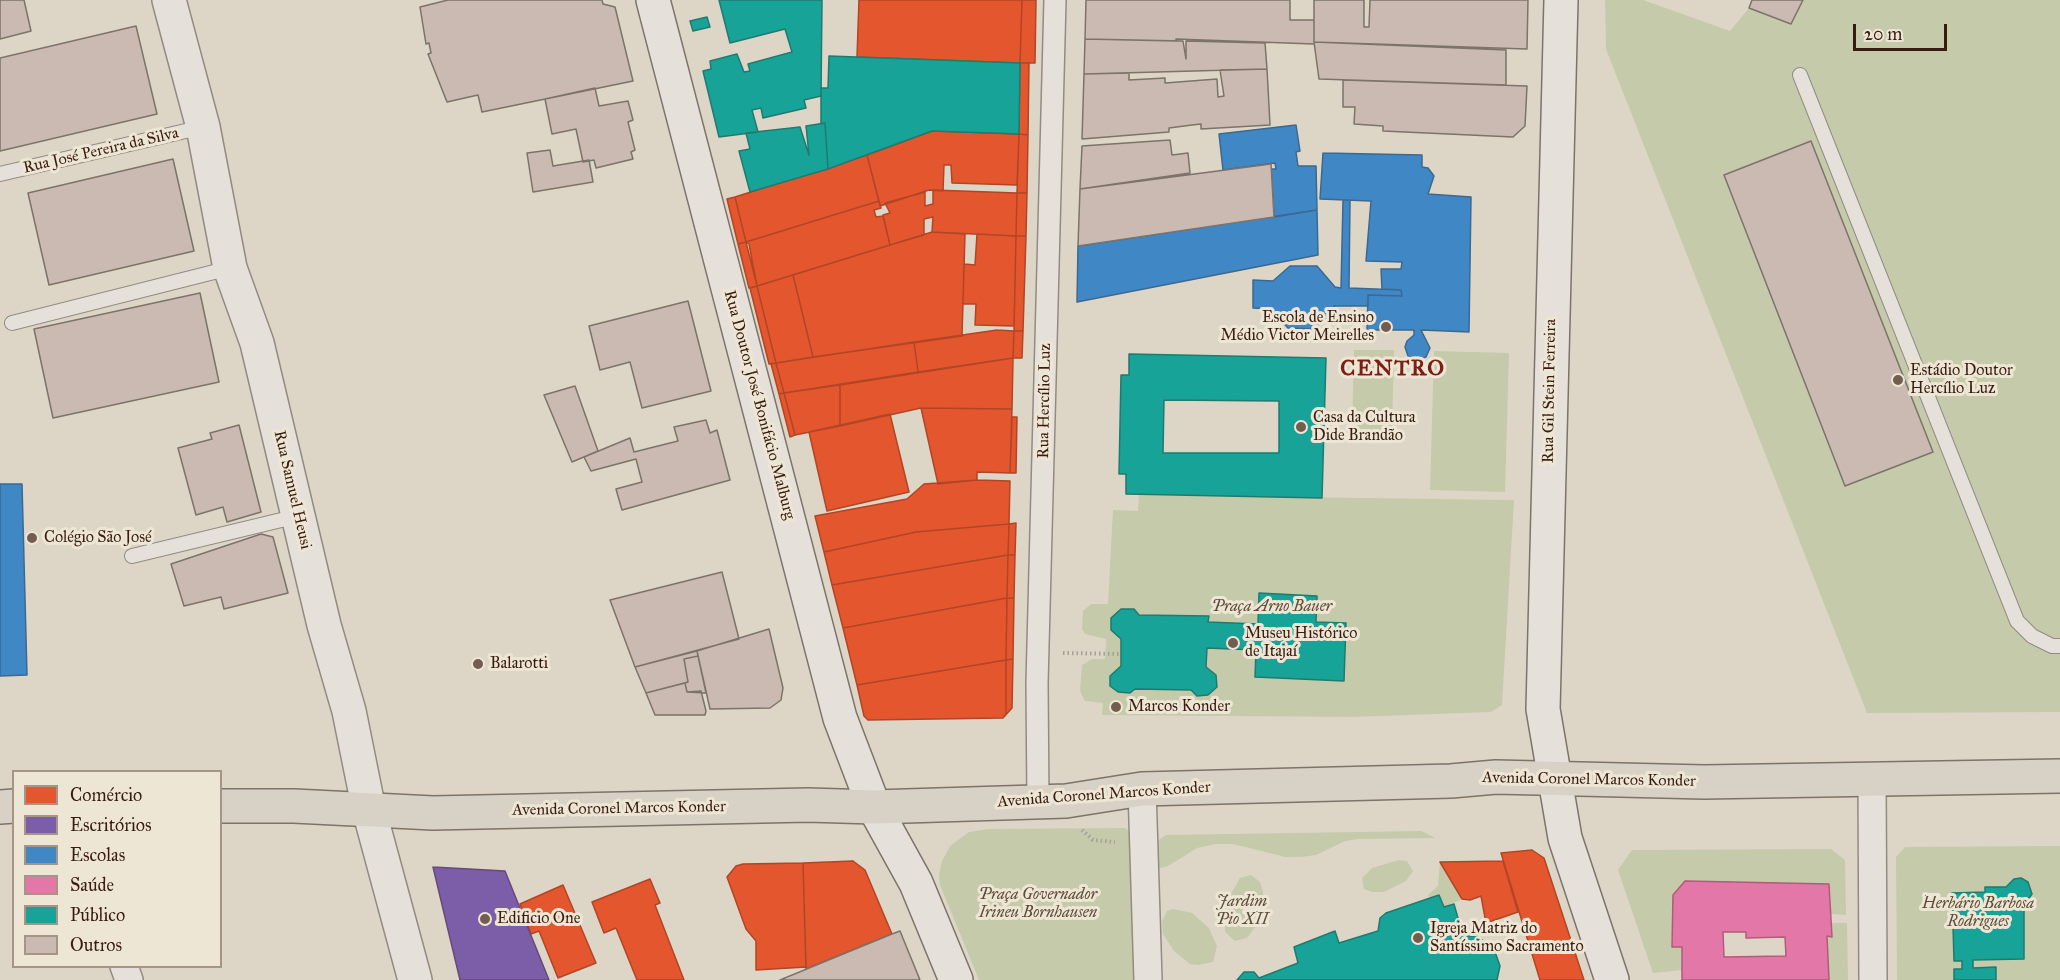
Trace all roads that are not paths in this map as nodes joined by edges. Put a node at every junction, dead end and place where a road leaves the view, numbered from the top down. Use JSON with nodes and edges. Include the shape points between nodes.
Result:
{"nodes":[{"id":1,"x":169,"y":0,"type":"edge"},
{"id":2,"x":653,"y":0,"type":"edge"},
{"id":3,"x":1055,"y":0,"type":"edge"},
{"id":4,"x":1560,"y":0,"type":"edge"},
{"id":5,"x":1800,"y":75,"type":"dead end"},
{"id":6,"x":203,"y":128,"type":"junction"},
{"id":7,"x":0,"y":174,"type":"edge"},
{"id":8,"x":230,"y":268,"type":"junction"},
{"id":9,"x":12,"y":323,"type":"dead end"},
{"id":10,"x":298,"y":516,"type":"junction"},
{"id":11,"x":132,"y":556,"type":"dead end"},
{"id":12,"x":2060,"y":646,"type":"edge"},
{"id":13,"x":2060,"y":776,"type":"edge"},
{"id":14,"x":1872,"y":778,"type":"junction"},
{"id":15,"x":1555,"y":780,"type":"junction"},
{"id":16,"x":1142,"y":789,"type":"junction"},
{"id":17,"x":1038,"y":802,"type":"junction"},
{"id":18,"x":222,"y":806,"type":"edge"},
{"id":19,"x":874,"y":807,"type":"junction"},
{"id":20,"x":369,"y":810,"type":"junction"},
{"id":21,"x":415,"y":980,"type":"edge"},
{"id":22,"x":956,"y":980,"type":"edge"},
{"id":23,"x":1148,"y":980,"type":"edge"},
{"id":24,"x":1612,"y":980,"type":"edge"},
{"id":25,"x":1873,"y":980,"type":"edge"}],
"edges":[{"from":1,"to":6,"type":"main road","name":"Rua Samuel Heusi"},
{"from":2,"to":19,"type":"main road","name":"Rua Doutor José Bonifácio Malburg","via":[[840,718]]},
{"from":3,"to":17,"type":"street","name":"Rua Hercílio Luz","via":[[1037,683]]},
{"from":4,"to":15,"type":"main road","name":"Rua Gil Stein Ferreira","via":[[1543,709]]},
{"from":5,"to":12,"type":"lane","via":[[2017,621],[2032,636]]},
{"from":6,"to":7,"type":"lane","name":"Rua José Pereira da Silva"},
{"from":6,"to":8,"type":"main road","name":"Rua Samuel Heusi"},
{"from":8,"to":9,"type":"lane"},
{"from":8,"to":10,"type":"main road","name":"Rua Samuel Heusi","via":[[257,343]]},
{"from":10,"to":11,"type":"lane"},
{"from":10,"to":20,"type":"main road","name":"Rua Samuel Heusi","via":[[349,711]]},
{"from":13,"to":14,"type":"main road","name":"Avenida Coronel Marcos Konder"},
{"from":14,"to":15,"type":"main road","name":"Avenida Coronel Marcos Konder"},
{"from":14,"to":25,"type":"street"},
{"from":15,"to":16,"type":"main road","name":"Avenida Coronel Marcos Konder","via":[[1496,777],[1439,782]]},
{"from":15,"to":24,"type":"main road","name":"Rua Gil Stein Ferreira","via":[[1565,838]]},
{"from":16,"to":17,"type":"main road","name":"Avenida Coronel Marcos Konder"},
{"from":16,"to":23,"type":"street"},
{"from":17,"to":19,"type":"main road","name":"Avenida Coronel Marcos Konder"},
{"from":18,"to":20,"type":"main road","name":"Avenida Coronel Marcos Konder"},
{"from":19,"to":20,"type":"main road","name":"Avenida Coronel Marcos Konder","via":[[433,813]]},
{"from":19,"to":22,"type":"main road","name":"Rua Doutor José Bonifácio Malburg","via":[[916,883]]},
{"from":20,"to":21,"type":"main road","name":"Rua Samuel Heusi"}]}
